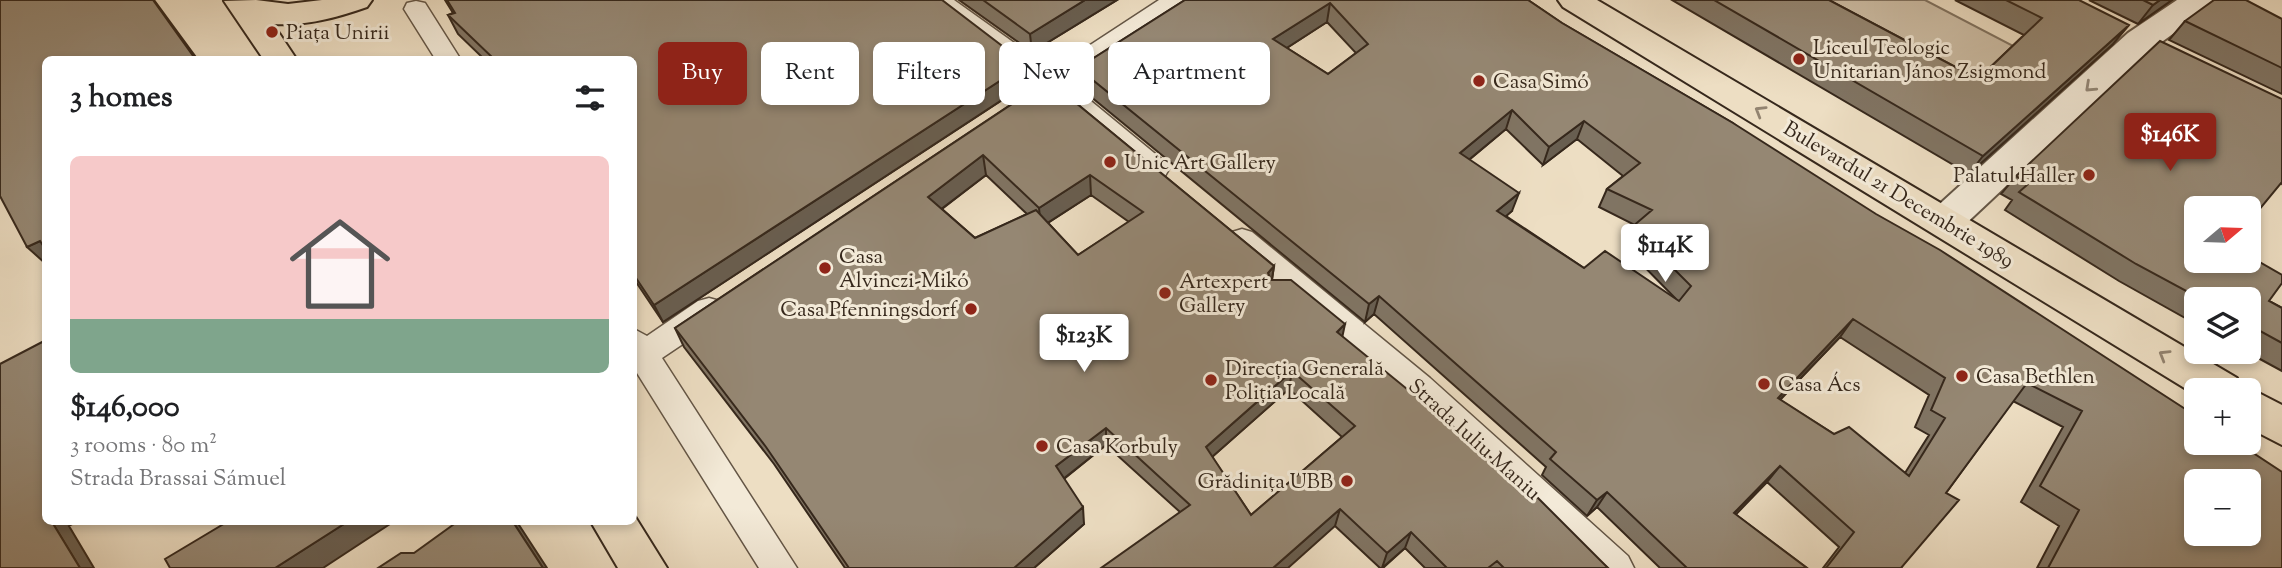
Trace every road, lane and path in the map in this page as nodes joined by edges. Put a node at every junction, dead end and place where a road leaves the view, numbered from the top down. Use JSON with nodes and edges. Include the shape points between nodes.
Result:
{"nodes":[{"id":1,"x":356,"y":0,"type":"edge"},
{"id":2,"x":937,"y":0,"type":"edge"},
{"id":3,"x":1176,"y":0,"type":"edge"},
{"id":4,"x":1574,"y":0,"type":"edge"},
{"id":5,"x":2199,"y":0,"type":"edge"},
{"id":6,"x":243,"y":5,"type":"edge"},
{"id":7,"x":416,"y":9,"type":"dead end"},
{"id":8,"x":999,"y":45,"type":"edge"},
{"id":9,"x":1094,"y":54,"type":"edge"},
{"id":10,"x":278,"y":56,"type":"edge"},
{"id":11,"x":446,"y":56,"type":"edge"},
{"id":12,"x":1017,"y":105,"type":"edge"},
{"id":13,"x":1079,"y":105,"type":"edge"},
{"id":14,"x":1013,"y":108,"type":"edge"},
{"id":15,"x":1177,"y":186,"type":"edge"},
{"id":16,"x":1219,"y":221,"type":"edge"},
{"id":17,"x":1945,"y":221,"type":"junction"},
{"id":18,"x":728,"y":298,"type":"edge"},
{"id":19,"x":637,"y":352,"type":"edge"},
{"id":20,"x":2202,"y":378,"type":"edge"},
{"id":21,"x":2261,"y":414,"type":"edge"},
{"id":22,"x":2282,"y":427,"type":"edge"},
{"id":23,"x":614,"y":525,"type":"edge"},
{"id":24,"x":644,"y":568,"type":"edge"},
{"id":25,"x":779,"y":568,"type":"edge"},
{"id":26,"x":1616,"y":568,"type":"edge"}],
"edges":[{"from":1,"to":6,"type":"main road","via":[[300,16],[271,16]]},
{"from":2,"to":8,"type":"street"},
{"from":3,"to":9,"type":"street"},
{"from":17,"to":4,"type":"main road","name":"Bulevardul 21 Decembrie 1989","one_way":true},
{"from":5,"to":17,"type":"street","one_way":true,"via":[[2141,42]]},
{"from":6,"to":10,"type":"main road"},
{"from":7,"to":11,"type":"street"},
{"from":12,"to":14,"type":"street"},
{"from":13,"to":15,"type":"street"},
{"from":16,"to":26,"type":"street","name":"Strada Iuliu Maniu","via":[[1419,387]]},
{"from":20,"to":17,"type":"main road","name":"Bulevardul 21 Decembrie 1989","one_way":true},
{"from":18,"to":19,"type":"street"},
{"from":19,"to":25,"type":"street"},
{"from":21,"to":22,"type":"main road"},
{"from":23,"to":24,"type":"main road"}]}
